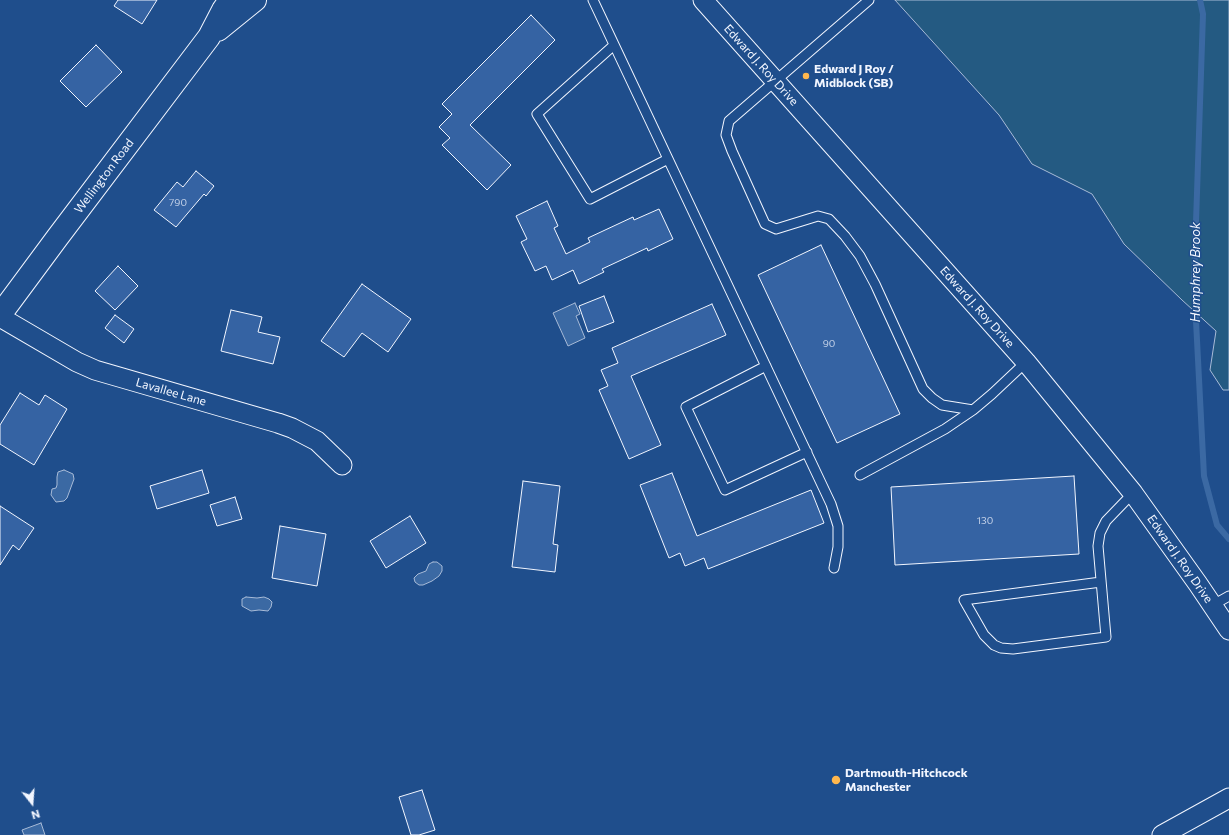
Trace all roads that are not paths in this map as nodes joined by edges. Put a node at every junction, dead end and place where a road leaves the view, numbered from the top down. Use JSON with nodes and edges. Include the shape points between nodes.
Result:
{"nodes":[{"id":1,"x":230,"y":0,"type":"edge"},
{"id":2,"x":256,"y":0,"type":"edge"},
{"id":3,"x":593,"y":0,"type":"edge"},
{"id":4,"x":703,"y":0,"type":"edge"},
{"id":5,"x":869,"y":0,"type":"edge"},
{"id":6,"x":209,"y":36,"type":"junction"},
{"id":7,"x":614,"y":45,"type":"junction"},
{"id":8,"x":775,"y":80,"type":"junction"},
{"id":9,"x":668,"y":159,"type":"junction"},
{"id":10,"x":0,"y":316,"type":"edge"},
{"id":11,"x":1026,"y":362,"type":"junction"},
{"id":12,"x":766,"y":366,"type":"junction"},
{"id":13,"x":973,"y":410,"type":"junction"},
{"id":14,"x":807,"y":452,"type":"junction"},
{"id":15,"x":342,"y":464,"type":"dead end"},
{"id":16,"x":860,"y":474,"type":"dead end"},
{"id":17,"x":1133,"y":493,"type":"junction"},
{"id":18,"x":834,"y":568,"type":"dead end"},
{"id":19,"x":1101,"y":582,"type":"junction"},
{"id":20,"x":1229,"y":596,"type":"edge"},
{"id":21,"x":1213,"y":605,"type":"junction"},
{"id":22,"x":1229,"y":630,"type":"edge"},
{"id":23,"x":1229,"y":798,"type":"edge"},
{"id":24,"x":1162,"y":835,"type":"edge"}],
"edges":[{"from":1,"to":6,"type":"main road","name":"Wellington Road"},
{"from":2,"to":6,"type":"main road","name":"Wellington Road"},
{"from":3,"to":7,"type":"lane"},
{"from":4,"to":8,"type":"street","name":"Edward J. Roy Drive"},
{"from":5,"to":8,"type":"lane"},
{"from":6,"to":10,"type":"main road","name":"Wellington Road"},
{"from":7,"to":9,"type":"lane"},
{"from":7,"to":9,"type":"lane","via":[[537,114],[590,199]]},
{"from":8,"to":11,"type":"street","name":"Edward J. Roy Drive"},
{"from":8,"to":13,"type":"lane","via":[[729,121],[726,134],[765,224],[776,229],[818,216],[829,219],[860,256],[923,389],[942,405]]},
{"from":9,"to":12,"type":"lane"},
{"from":10,"to":15,"type":"street","name":"Lavallee Lane","via":[[94,370],[292,428],[317,441]]},
{"from":11,"to":13,"type":"lane"},
{"from":11,"to":17,"type":"street","name":"Edward J. Roy Drive"},
{"from":12,"to":14,"type":"lane"},
{"from":12,"to":14,"type":"lane","via":[[686,407],[725,490]]},
{"from":13,"to":16,"type":"lane","via":[[945,429]]},
{"from":14,"to":18,"type":"lane","via":[[831,504],[838,526]]},
{"from":17,"to":19,"type":"lane","via":[[1106,521],[1100,533],[1098,546]]},
{"from":17,"to":21,"type":"street","name":"Edward J. Roy Drive"},
{"from":19,"to":19,"type":"lane","via":[[987,597],[964,600],[984,635],[1001,648],[1021,648],[1106,637]]},
{"from":20,"to":21,"type":"lane"},
{"from":21,"to":22,"type":"street","name":"Edward J. Roy Drive"},
{"from":23,"to":24,"type":"street"}]}
